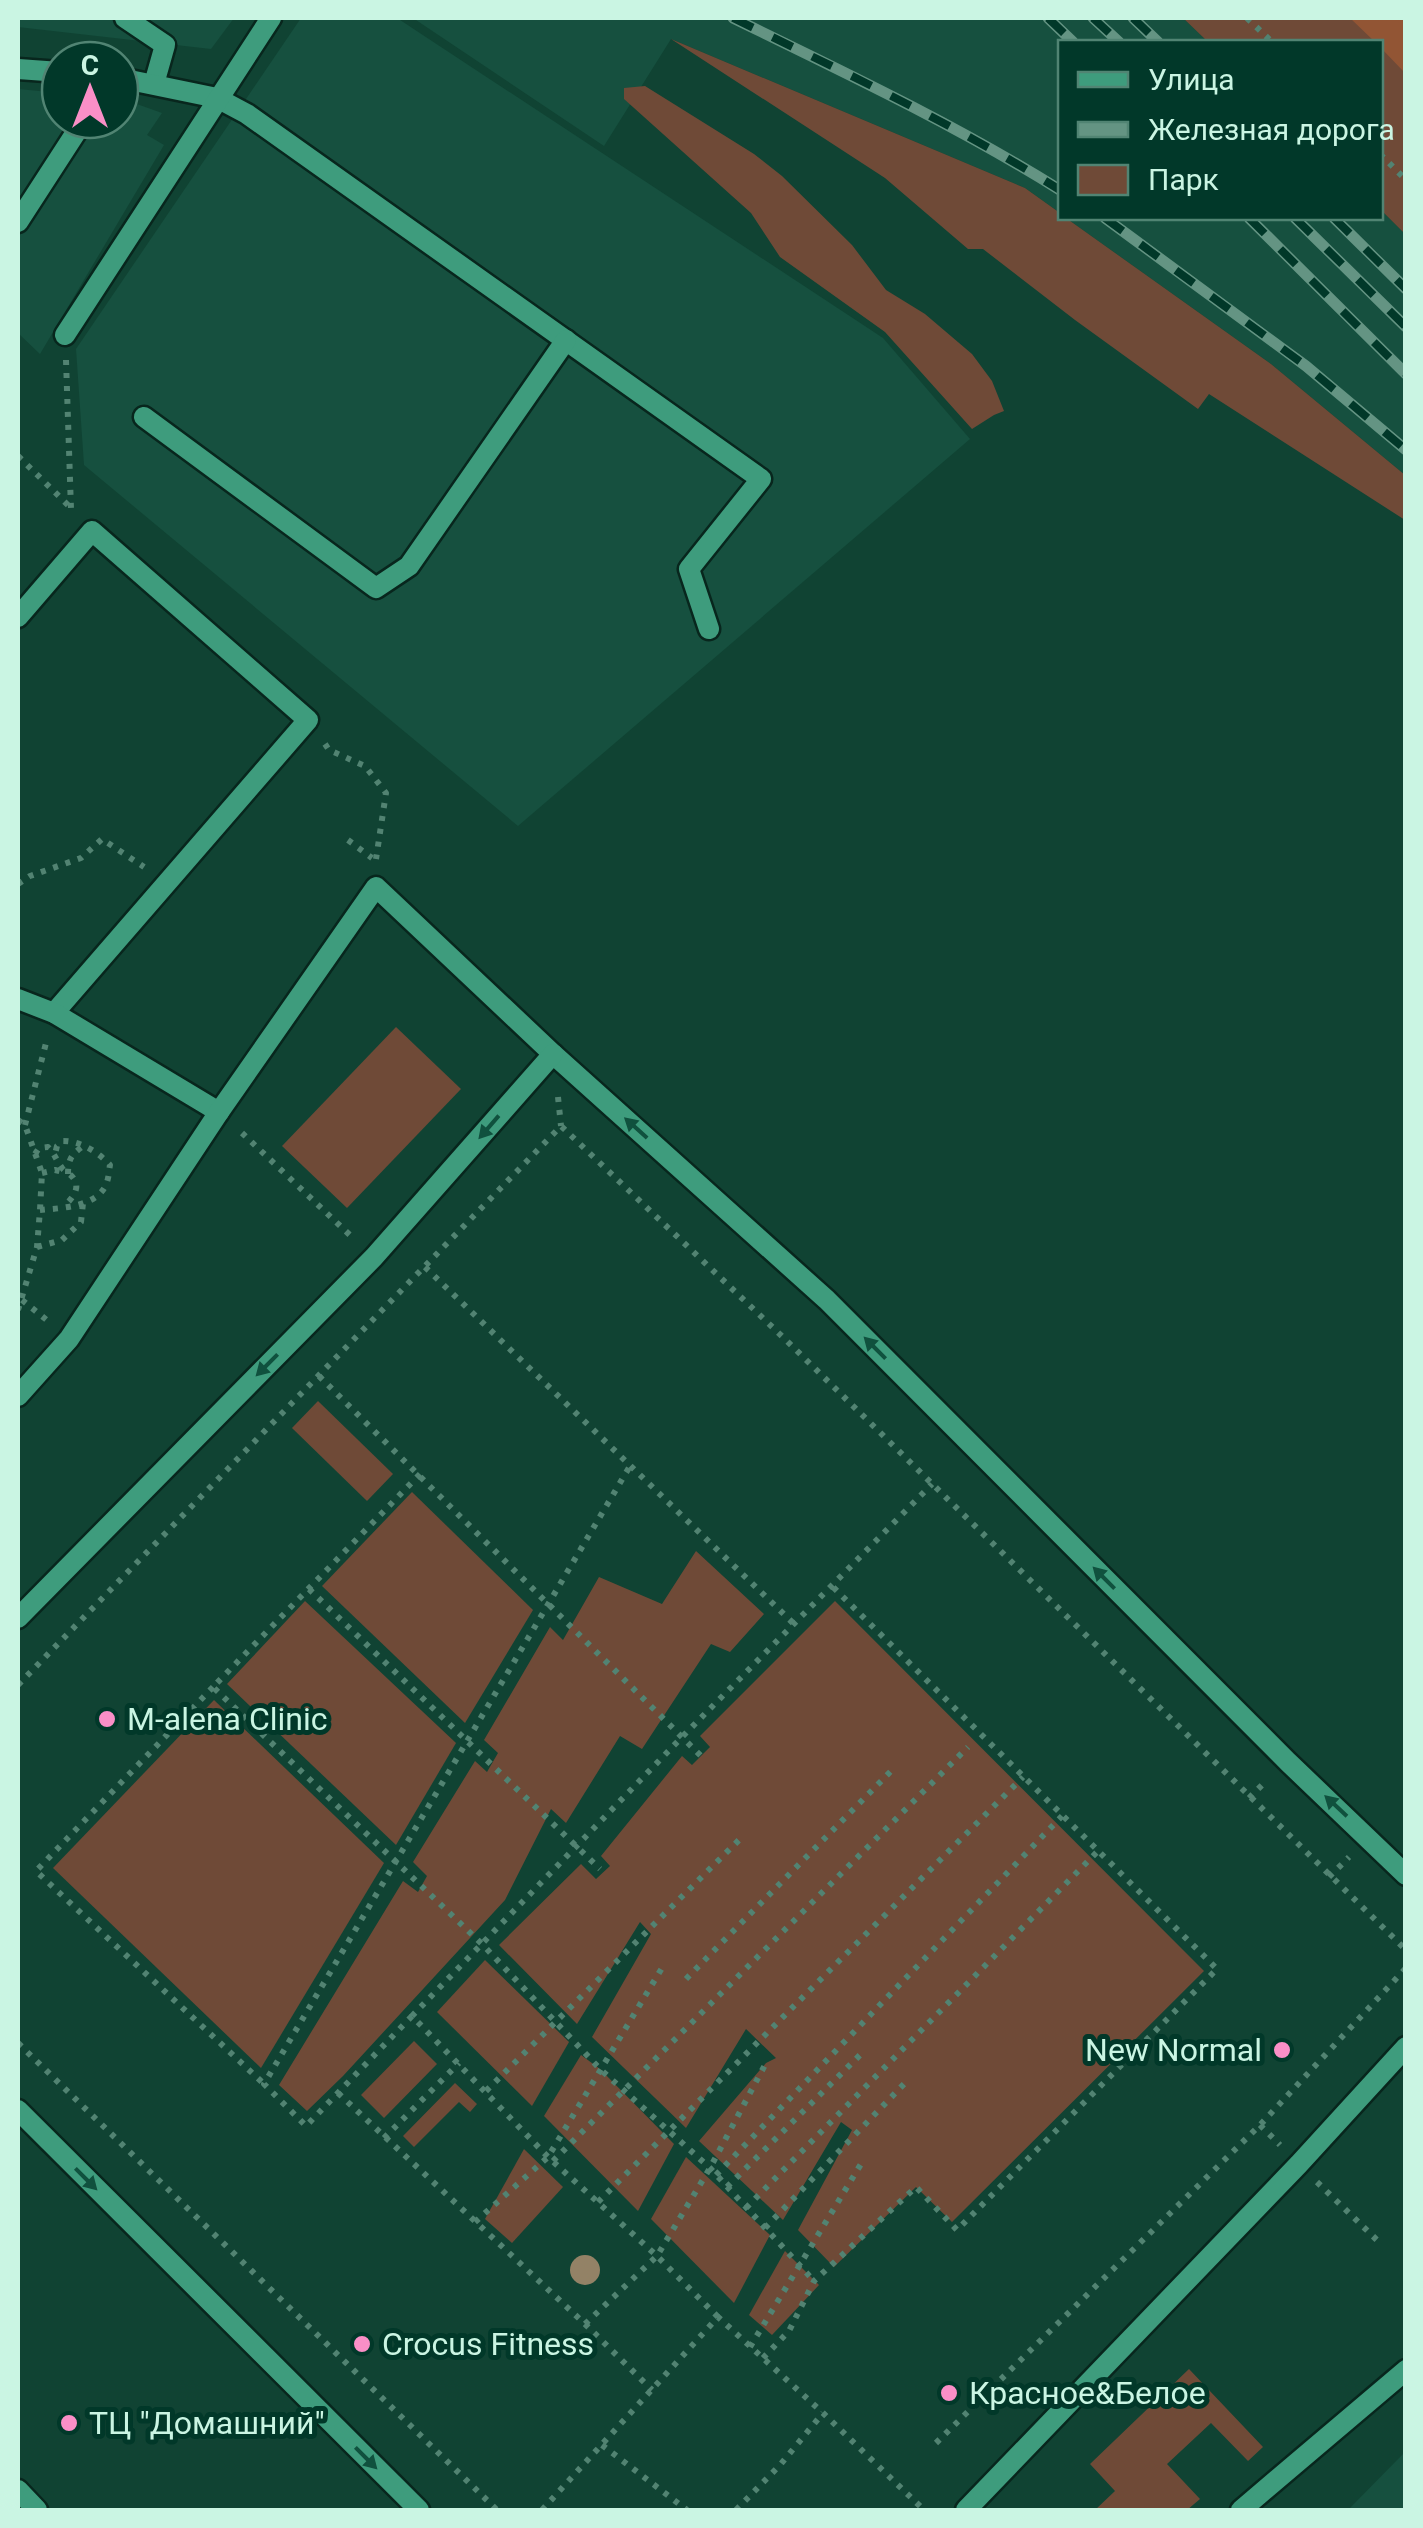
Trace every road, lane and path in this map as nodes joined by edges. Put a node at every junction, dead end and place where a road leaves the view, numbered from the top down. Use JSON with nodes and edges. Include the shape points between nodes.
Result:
{"nodes":[{"id":1,"x":125,"y":18,"type":"edge"},
{"id":2,"x":271,"y":18,"type":"edge"},
{"id":3,"x":1247,"y":18,"type":"edge"},
{"id":4,"x":1270,"y":40,"type":"edge"},
{"id":5,"x":140,"y":82,"type":"edge"},
{"id":6,"x":154,"y":84,"type":"junction"},
{"id":7,"x":217,"y":98,"type":"junction"},
{"id":8,"x":71,"y":140,"type":"edge"},
{"id":9,"x":1383,"y":157,"type":"edge"},
{"id":10,"x":1406,"y":180,"type":"edge"},
{"id":11,"x":18,"y":222,"type":"edge"},
{"id":12,"x":65,"y":335,"type":"joint"},
{"id":13,"x":566,"y":340,"type":"junction"},
{"id":14,"x":144,"y":417,"type":"dead end"},
{"id":15,"x":18,"y":456,"type":"edge"},
{"id":16,"x":72,"y":509,"type":"junction"},
{"id":17,"x":92,"y":530,"type":"junction"},
{"id":18,"x":18,"y":617,"type":"edge"},
{"id":19,"x":709,"y":629,"type":"dead end"},
{"id":20,"x":308,"y":720,"type":"junction"},
{"id":21,"x":376,"y":860,"type":"dead end"},
{"id":22,"x":18,"y":884,"type":"edge"},
{"id":23,"x":166,"y":884,"type":"junction"},
{"id":24,"x":18,"y":999,"type":"edge"},
{"id":25,"x":54,"y":1013,"type":"junction"},
{"id":26,"x":553,"y":1054,"type":"junction"},
{"id":27,"x":219,"y":1112,"type":"junction"},
{"id":28,"x":22,"y":1122,"type":"edge"},
{"id":29,"x":82,"y":1147,"type":"junction"},
{"id":30,"x":36,"y":1154,"type":"junction"},
{"id":31,"x":55,"y":1154,"type":"junction"},
{"id":32,"x":42,"y":1173,"type":"junction"},
{"id":33,"x":68,"y":1174,"type":"junction"},
{"id":34,"x":83,"y":1203,"type":"junction"},
{"id":35,"x":62,"y":1208,"type":"junction"},
{"id":36,"x":40,"y":1210,"type":"junction"},
{"id":37,"x":36,"y":1247,"type":"junction"},
{"id":38,"x":374,"y":1258,"type":"junction"},
{"id":39,"x":425,"y":1267,"type":"junction"},
{"id":40,"x":405,"y":1288,"type":"junction"},
{"id":41,"x":18,"y":1310,"type":"edge"},
{"id":42,"x":319,"y":1376,"type":"junction"},
{"id":43,"x":18,"y":1396,"type":"edge"},
{"id":44,"x":630,"y":1466,"type":"junction"},
{"id":45,"x":420,"y":1474,"type":"junction"},
{"id":46,"x":932,"y":1484,"type":"junction"},
{"id":47,"x":832,"y":1587,"type":"junction"},
{"id":48,"x":309,"y":1588,"type":"junction"},
{"id":49,"x":549,"y":1603,"type":"junction"},
{"id":50,"x":18,"y":1618,"type":"edge"},
{"id":51,"x":794,"y":1624,"type":"junction"},
{"id":52,"x":18,"y":1684,"type":"edge"},
{"id":53,"x":214,"y":1687,"type":"junction"},
{"id":54,"x":682,"y":1736,"type":"junction"},
{"id":55,"x":467,"y":1740,"type":"junction"},
{"id":56,"x":968,"y":1746,"type":"dead end"},
{"id":57,"x":705,"y":1760,"type":"dead end"},
{"id":58,"x":894,"y":1768,"type":"dead end"},
{"id":59,"x":1023,"y":1776,"type":"junction"},
{"id":60,"x":1063,"y":1816,"type":"junction"},
{"id":61,"x":744,"y":1835,"type":"dead end"},
{"id":62,"x":577,"y":1846,"type":"junction"},
{"id":63,"x":1098,"y":1851,"type":"junction"},
{"id":64,"x":396,"y":1861,"type":"junction"},
{"id":65,"x":600,"y":1868,"type":"dead end"},
{"id":66,"x":1406,"y":1875,"type":"edge"},
{"id":67,"x":482,"y":1944,"type":"junction"},
{"id":68,"x":1406,"y":1950,"type":"edge"},
{"id":69,"x":665,"y":1962,"type":"dead end"},
{"id":70,"x":1406,"y":1968,"type":"edge"},
{"id":71,"x":686,"y":1979,"type":"dead end"},
{"id":72,"x":412,"y":2016,"type":"junction"},
{"id":73,"x":556,"y":2022,"type":"junction"},
{"id":74,"x":18,"y":2043,"type":"edge"},
{"id":75,"x":1406,"y":2048,"type":"edge"},
{"id":76,"x":865,"y":2050,"type":"dead end"},
{"id":77,"x":459,"y":2063,"type":"junction"},
{"id":78,"x":766,"y":2063,"type":"dead end"},
{"id":79,"x":600,"y":2069,"type":"junction"},
{"id":80,"x":264,"y":2084,"type":"junction"},
{"id":81,"x":904,"y":2084,"type":"dead end"},
{"id":82,"x":624,"y":2090,"type":"junction"},
{"id":83,"x":486,"y":2091,"type":"junction"},
{"id":84,"x":338,"y":2093,"type":"junction"},
{"id":85,"x":18,"y":2110,"type":"edge"},
{"id":86,"x":669,"y":2132,"type":"junction"},
{"id":87,"x":384,"y":2138,"type":"junction"},
{"id":88,"x":550,"y":2159,"type":"junction"},
{"id":89,"x":864,"y":2160,"type":"dead end"},
{"id":90,"x":713,"y":2172,"type":"junction"},
{"id":91,"x":727,"y":2187,"type":"junction"},
{"id":92,"x":598,"y":2202,"type":"junction"},
{"id":93,"x":746,"y":2208,"type":"junction"},
{"id":94,"x":475,"y":2222,"type":"junction"},
{"id":95,"x":766,"y":2228,"type":"junction"},
{"id":96,"x":657,"y":2256,"type":"junction"},
{"id":97,"x":799,"y":2265,"type":"junction"},
{"id":98,"x":814,"y":2281,"type":"junction"},
{"id":99,"x":718,"y":2318,"type":"junction"},
{"id":100,"x":585,"y":2324,"type":"junction"},
{"id":101,"x":750,"y":2347,"type":"junction"},
{"id":102,"x":763,"y":2358,"type":"junction"},
{"id":103,"x":1406,"y":2370,"type":"edge"},
{"id":104,"x":652,"y":2390,"type":"junction"},
{"id":105,"x":822,"y":2413,"type":"junction"},
{"id":106,"x":936,"y":2444,"type":"dead end"},
{"id":107,"x":602,"y":2445,"type":"junction"},
{"id":108,"x":18,"y":2490,"type":"edge"},
{"id":109,"x":920,"y":2509,"type":"edge"},
{"id":110,"x":36,"y":2510,"type":"edge"},
{"id":111,"x":420,"y":2510,"type":"edge"},
{"id":112,"x":496,"y":2510,"type":"edge"},
{"id":113,"x":542,"y":2510,"type":"edge"},
{"id":114,"x":687,"y":2510,"type":"edge"},
{"id":115,"x":736,"y":2510,"type":"edge"},
{"id":116,"x":966,"y":2510,"type":"edge"},
{"id":117,"x":1241,"y":2510,"type":"edge"}],
"edges":[{"from":1,"to":6,"type":"street","via":[[165,45]]},
{"from":2,"to":7,"type":"street"},
{"from":3,"to":4,"type":"path"},
{"from":5,"to":6,"type":"street"},
{"from":6,"to":7,"type":"street"},
{"from":7,"to":12,"type":"street"},
{"from":7,"to":13,"type":"street"},
{"from":8,"to":11,"type":"street"},
{"from":9,"to":10,"type":"path"},
{"from":12,"to":16,"type":"path"},
{"from":13,"to":14,"type":"street","via":[[409,566],[376,588]]},
{"from":13,"to":19,"type":"street","via":[[761,480],[689,569]]},
{"from":15,"to":16,"type":"path"},
{"from":16,"to":17,"type":"path"},
{"from":17,"to":18,"type":"street"},
{"from":17,"to":20,"type":"street"},
{"from":20,"to":21,"type":"path","via":[[329,750],[365,766],[386,793]]},
{"from":20,"to":23,"type":"street"},
{"from":22,"to":23,"type":"path","via":[[81,858],[102,838]]},
{"from":23,"to":25,"type":"street"},
{"from":24,"to":25,"type":"street"},
{"from":25,"to":27,"type":"street"},
{"from":25,"to":28,"type":"path"},
{"from":26,"to":27,"type":"street","via":[[376,887]]},
{"from":26,"to":38,"type":"street","one_way":true},
{"from":66,"to":26,"type":"street","one_way":true,"via":[[827,1300]]},
{"from":27,"to":38,"type":"path"},
{"from":27,"to":43,"type":"street","via":[[69,1338]]},
{"from":28,"to":30,"type":"path"},
{"from":29,"to":31,"type":"path","via":[[64,1141]]},
{"from":29,"to":33,"type":"path","via":[[72,1154]]},
{"from":29,"to":34,"type":"path","via":[[98,1151],[110,1165],[107,1184]]},
{"from":30,"to":31,"type":"path","via":[[44,1146]]},
{"from":30,"to":32,"type":"path"},
{"from":31,"to":33,"type":"path"},
{"from":32,"to":33,"type":"path"},
{"from":32,"to":36,"type":"path"},
{"from":33,"to":35,"type":"path","via":[[76,1189]]},
{"from":34,"to":35,"type":"path"},
{"from":34,"to":37,"type":"path","via":[[81,1222],[72,1231]]},
{"from":35,"to":36,"type":"path"},
{"from":36,"to":37,"type":"path"},
{"from":37,"to":41,"type":"path"},
{"from":38,"to":40,"type":"path"},
{"from":38,"to":50,"type":"street","one_way":true},
{"from":39,"to":40,"type":"path"},
{"from":39,"to":44,"type":"path"},
{"from":39,"to":46,"type":"path","via":[[561,1126]]},
{"from":40,"to":42,"type":"path"},
{"from":42,"to":45,"type":"path"},
{"from":42,"to":52,"type":"path"},
{"from":44,"to":49,"type":"path"},
{"from":44,"to":51,"type":"path"},
{"from":45,"to":48,"type":"path"},
{"from":45,"to":49,"type":"path"},
{"from":46,"to":47,"type":"path"},
{"from":46,"to":68,"type":"path"},
{"from":47,"to":51,"type":"path"},
{"from":47,"to":59,"type":"path"},
{"from":48,"to":53,"type":"path"},
{"from":48,"to":55,"type":"path"},
{"from":49,"to":54,"type":"path"},
{"from":49,"to":55,"type":"path"},
{"from":51,"to":54,"type":"path"},
{"from":53,"to":64,"type":"path"},
{"from":53,"to":80,"type":"path","via":[[36,1870]]},
{"from":54,"to":57,"type":"path"},
{"from":54,"to":62,"type":"path"},
{"from":55,"to":62,"type":"path"},
{"from":55,"to":64,"type":"path"},
{"from":56,"to":82,"type":"path"},
{"from":58,"to":71,"type":"path"},
{"from":59,"to":60,"type":"path"},
{"from":59,"to":86,"type":"path"},
{"from":60,"to":63,"type":"path"},
{"from":60,"to":90,"type":"path"},
{"from":61,"to":73,"type":"path"},
{"from":62,"to":65,"type":"path"},
{"from":62,"to":67,"type":"path"},
{"from":63,"to":93,"type":"path"},
{"from":63,"to":98,"type":"path","via":[[1216,1969],[957,2230],[916,2187]]},
{"from":64,"to":67,"type":"path"},
{"from":64,"to":80,"type":"path"},
{"from":67,"to":72,"type":"path"},
{"from":67,"to":73,"type":"path"},
{"from":69,"to":79,"type":"path"},
{"from":70,"to":106,"type":"path","via":[[1260,2125]]},
{"from":72,"to":77,"type":"path"},
{"from":72,"to":84,"type":"path"},
{"from":73,"to":79,"type":"path"},
{"from":73,"to":83,"type":"path"},
{"from":74,"to":112,"type":"path"},
{"from":75,"to":116,"type":"street"},
{"from":76,"to":91,"type":"path"},
{"from":77,"to":83,"type":"path"},
{"from":77,"to":87,"type":"path"},
{"from":78,"to":90,"type":"path"},
{"from":79,"to":82,"type":"path"},
{"from":79,"to":88,"type":"path"},
{"from":80,"to":84,"type":"path","via":[[306,2126]]},
{"from":81,"to":95,"type":"path"},
{"from":82,"to":86,"type":"path"},
{"from":82,"to":88,"type":"path"},
{"from":83,"to":88,"type":"path"},
{"from":84,"to":87,"type":"path"},
{"from":85,"to":111,"type":"street","one_way":true},
{"from":86,"to":90,"type":"path"},
{"from":86,"to":92,"type":"path"},
{"from":87,"to":94,"type":"path"},
{"from":88,"to":92,"type":"path"},
{"from":88,"to":94,"type":"path"},
{"from":89,"to":97,"type":"path"},
{"from":90,"to":91,"type":"path"},
{"from":90,"to":96,"type":"path"},
{"from":91,"to":93,"type":"path"},
{"from":92,"to":96,"type":"path"},
{"from":93,"to":95,"type":"path"},
{"from":94,"to":100,"type":"path"},
{"from":95,"to":97,"type":"path"},
{"from":96,"to":99,"type":"path"},
{"from":96,"to":100,"type":"path"},
{"from":97,"to":98,"type":"path"},
{"from":97,"to":101,"type":"path"},
{"from":98,"to":102,"type":"path","via":[[789,2331]]},
{"from":99,"to":101,"type":"path"},
{"from":99,"to":104,"type":"path"},
{"from":100,"to":104,"type":"path"},
{"from":101,"to":102,"type":"path"},
{"from":102,"to":105,"type":"path"},
{"from":103,"to":117,"type":"street"},
{"from":104,"to":107,"type":"path"},
{"from":105,"to":109,"type":"path"},
{"from":105,"to":115,"type":"path"},
{"from":107,"to":113,"type":"path"},
{"from":107,"to":114,"type":"path"},
{"from":108,"to":110,"type":"street"}]}
